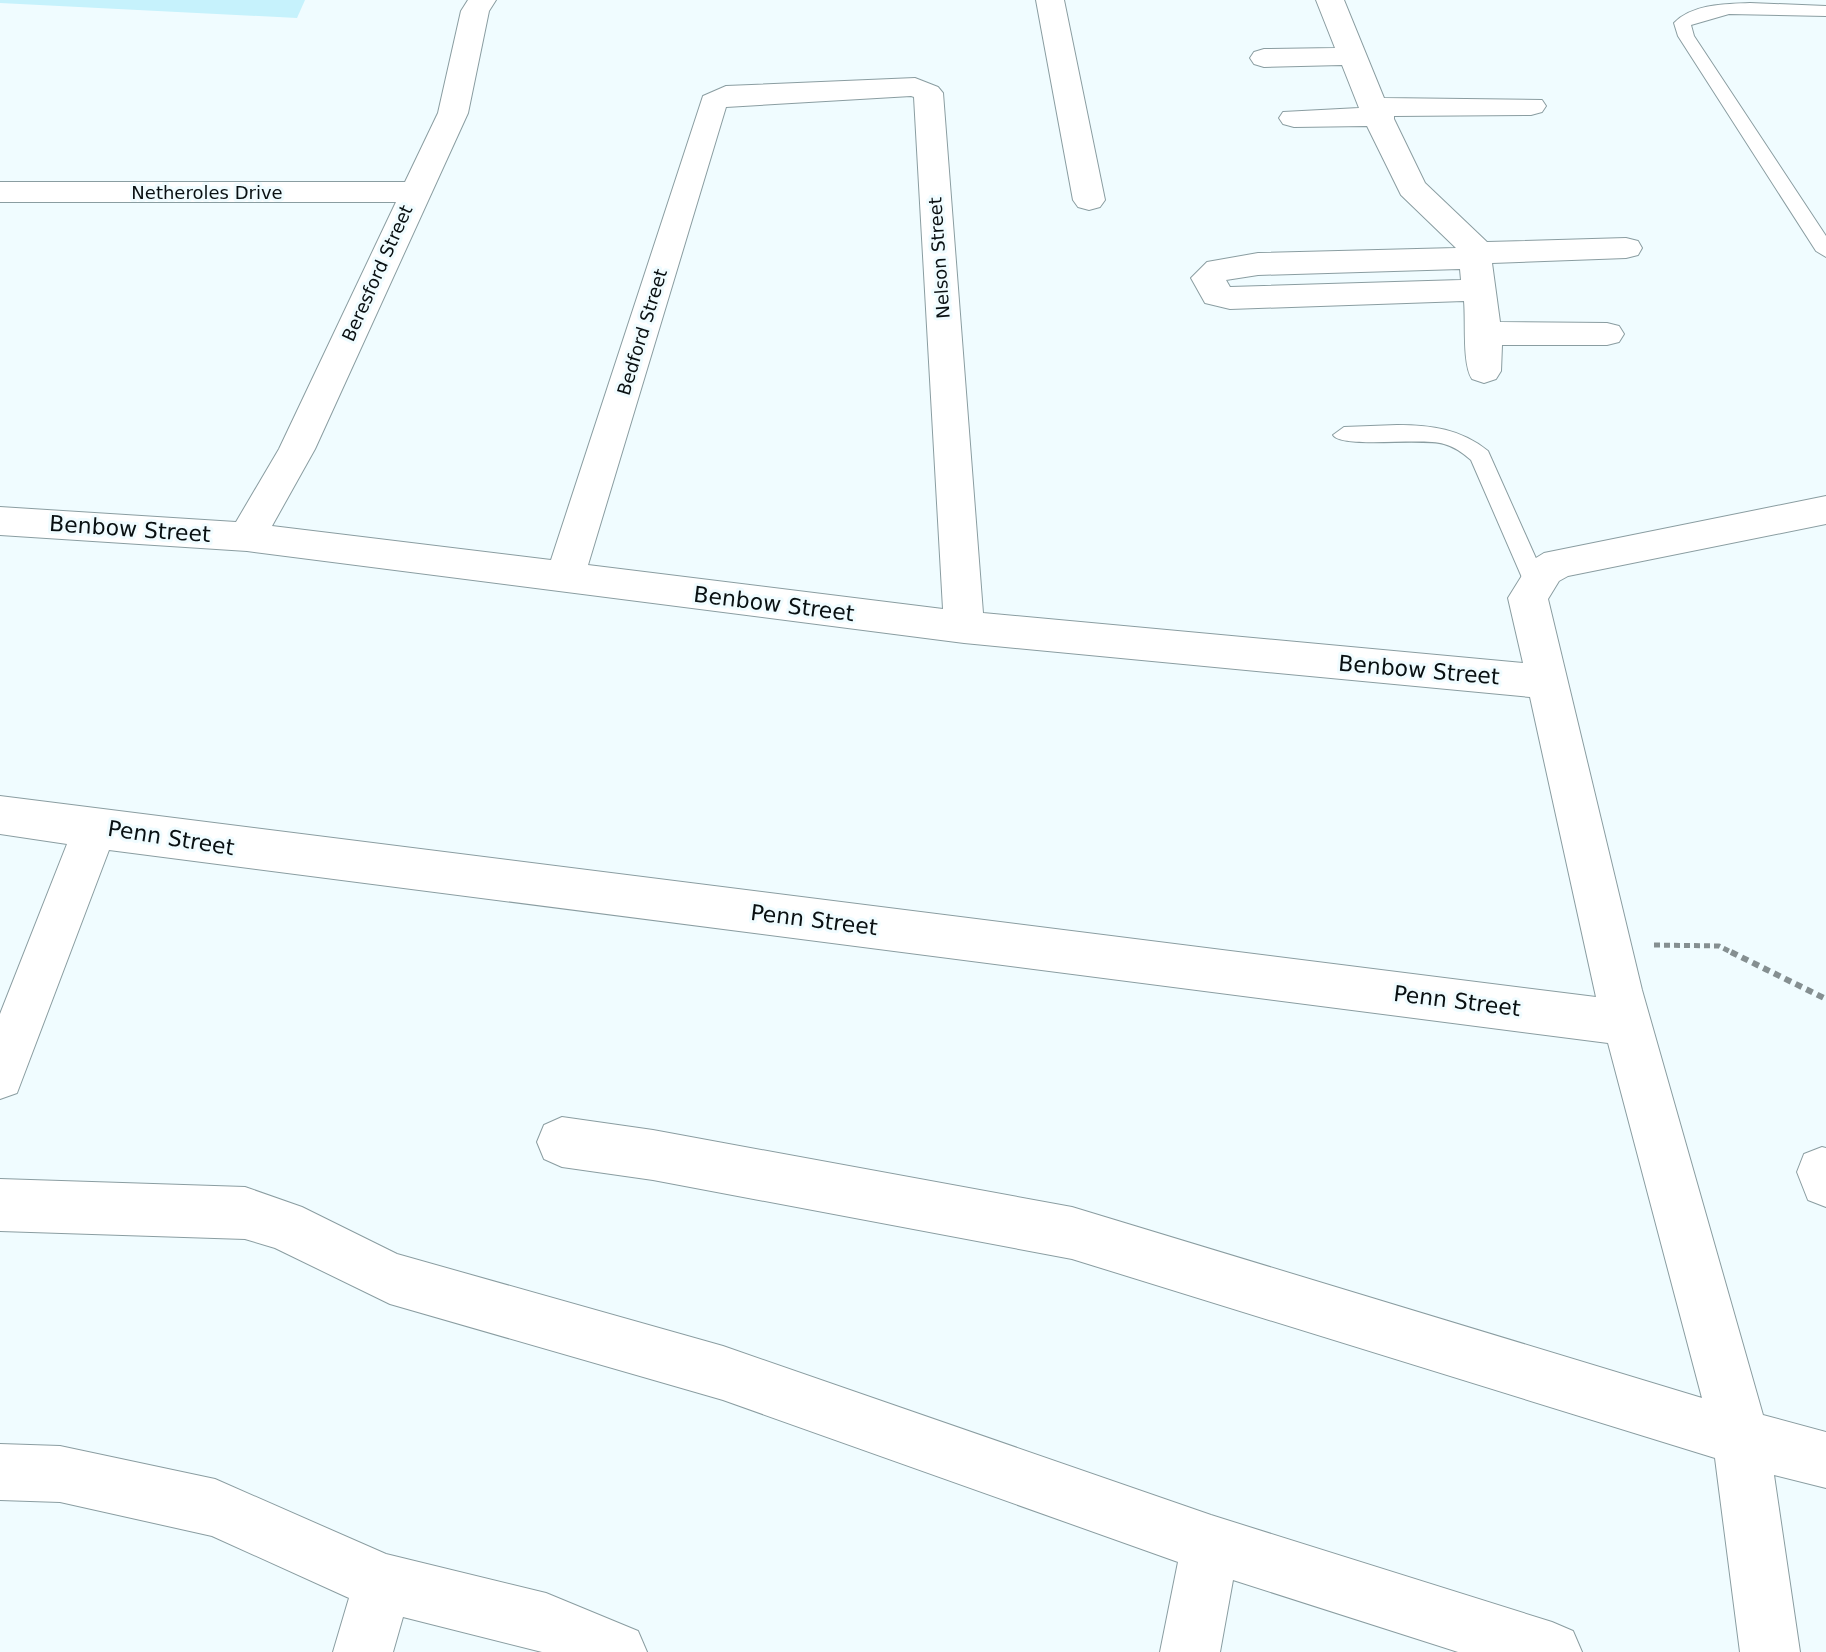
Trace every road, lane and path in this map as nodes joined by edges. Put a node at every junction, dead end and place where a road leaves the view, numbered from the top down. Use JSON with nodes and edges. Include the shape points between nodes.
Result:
{"nodes":[{"id":1,"x":482,"y":0,"type":"edge"},
{"id":2,"x":1050,"y":0,"type":"edge"},
{"id":3,"x":1330,"y":0,"type":"edge"},
{"id":4,"x":1826,"y":11,"type":"edge"},
{"id":5,"x":1354,"y":56,"type":"junction"},
{"id":6,"x":1264,"y":58,"type":"dead end"},
{"id":7,"x":726,"y":95,"type":"joint"},
{"id":8,"x":1531,"y":106,"type":"dead end"},
{"id":9,"x":1377,"y":112,"type":"junction"},
{"id":10,"x":1294,"y":118,"type":"dead end"},
{"id":11,"x":0,"y":192,"type":"edge"},
{"id":12,"x":414,"y":192,"type":"junction"},
{"id":13,"x":1089,"y":200,"type":"dead end"},
{"id":14,"x":1626,"y":248,"type":"dead end"},
{"id":15,"x":1826,"y":251,"type":"edge"},
{"id":16,"x":1308,"y":262,"type":"junction"},
{"id":17,"x":1475,"y":267,"type":"junction"},
{"id":18,"x":1312,"y":295,"type":"junction"},
{"id":19,"x":1485,"y":333,"type":"junction"},
{"id":20,"x":1607,"y":334,"type":"dead end"},
{"id":21,"x":1484,"y":371,"type":"dead end"},
{"id":22,"x":1344,"y":435,"type":"dead end"},
{"id":23,"x":1826,"y":510,"type":"edge"},
{"id":24,"x":0,"y":521,"type":"edge"},
{"id":25,"x":247,"y":537,"type":"junction"},
{"id":26,"x":565,"y":578,"type":"junction"},
{"id":27,"x":1535,"y":583,"type":"junction"},
{"id":28,"x":964,"y":627,"type":"junction"},
{"id":29,"x":1549,"y":682,"type":"junction"},
{"id":30,"x":0,"y":815,"type":"edge"},
{"id":31,"x":96,"y":826,"type":"junction"},
{"id":32,"x":1609,"y":944,"type":"junction"},
{"id":33,"x":1826,"y":999,"type":"edge"},
{"id":34,"x":1628,"y":1023,"type":"junction"},
{"id":35,"x":10,"y":1024,"type":"edge"},
{"id":36,"x":0,"y":1076,"type":"edge"},
{"id":37,"x":562,"y":1142,"type":"dead end"},
{"id":38,"x":0,"y":1205,"type":"edge"},
{"id":39,"x":1741,"y":1438,"type":"junction"},
{"id":40,"x":1826,"y":1460,"type":"edge"},
{"id":41,"x":0,"y":1472,"type":"edge"},
{"id":42,"x":1211,"y":1544,"type":"junction"},
{"id":43,"x":383,"y":1583,"type":"junction"},
{"id":44,"x":363,"y":1652,"type":"edge"},
{"id":45,"x":617,"y":1652,"type":"edge"},
{"id":46,"x":1190,"y":1652,"type":"edge"},
{"id":47,"x":1552,"y":1652,"type":"edge"},
{"id":48,"x":1770,"y":1652,"type":"edge"}],
"edges":[{"from":1,"to":12,"type":"street","name":"Beresford Street","via":[[475,11],[453,113]]},
{"from":2,"to":13,"type":"street"},
{"from":3,"to":5,"type":"street"},
{"from":4,"to":15,"type":"lane","via":[[1712,9],[1682,23]]},
{"from":5,"to":6,"type":"street"},
{"from":5,"to":9,"type":"street"},
{"from":7,"to":26,"type":"street","name":"Bedford Street","via":[[713,102]]},
{"from":7,"to":28,"type":"street","name":"Nelson Street","via":[[915,87],[928,93]]},
{"from":8,"to":9,"type":"street"},
{"from":9,"to":10,"type":"street"},
{"from":9,"to":17,"type":"street","via":[[1412,188],[1473,246]]},
{"from":11,"to":12,"type":"street","name":"Netheroles Drive"},
{"from":12,"to":25,"type":"street","name":"Beresford Street","via":[[297,449]]},
{"from":14,"to":17,"type":"street"},
{"from":16,"to":17,"type":"street"},
{"from":16,"to":18,"type":"street"},
{"from":16,"to":18,"type":"street","via":[[1233,266],[1208,278],[1211,290],[1230,298]]},
{"from":17,"to":18,"type":"street"},
{"from":17,"to":19,"type":"street"},
{"from":19,"to":20,"type":"street"},
{"from":19,"to":21,"type":"street"},
{"from":22,"to":27,"type":"lane","via":[[1451,436],[1470,445],[1480,456]]},
{"from":23,"to":27,"type":"street","via":[[1558,563]]},
{"from":24,"to":25,"type":"street","name":"Benbow Street"},
{"from":25,"to":26,"type":"street","name":"Benbow Street"},
{"from":26,"to":28,"type":"street","name":"Benbow Street"},
{"from":27,"to":29,"type":"street","via":[[1528,598]]},
{"from":28,"to":29,"type":"street","name":"Benbow Street"},
{"from":29,"to":32,"type":"street"},
{"from":30,"to":31,"type":"street","name":"Penn Street"},
{"from":31,"to":34,"type":"street","name":"Penn Street"},
{"from":31,"to":35,"type":"street"},
{"from":32,"to":33,"type":"path","via":[[1719,946]]},
{"from":32,"to":34,"type":"street"},
{"from":34,"to":39,"type":"street"},
{"from":35,"to":36,"type":"street"},
{"from":37,"to":39,"type":"street","via":[[1072,1233]]},
{"from":38,"to":42,"type":"street","via":[[245,1213],[284,1225],[390,1278],[723,1373]]},
{"from":39,"to":40,"type":"street"},
{"from":39,"to":48,"type":"street"},
{"from":41,"to":43,"type":"street","via":[[60,1474],[215,1508]]},
{"from":42,"to":46,"type":"street"},
{"from":42,"to":47,"type":"street"},
{"from":43,"to":44,"type":"street"},
{"from":43,"to":45,"type":"street","via":[[546,1623]]}]}
